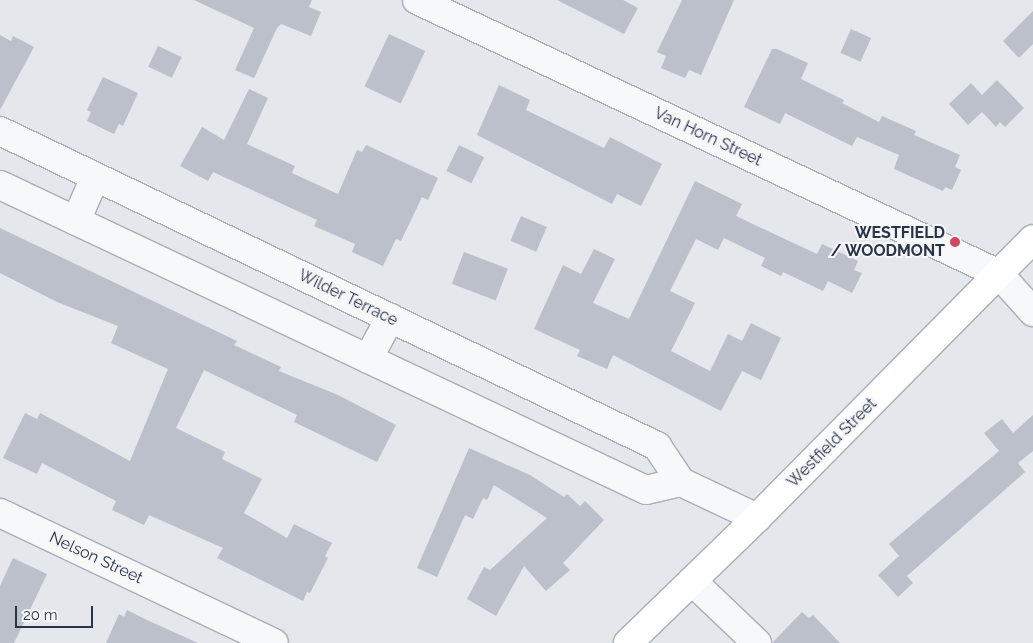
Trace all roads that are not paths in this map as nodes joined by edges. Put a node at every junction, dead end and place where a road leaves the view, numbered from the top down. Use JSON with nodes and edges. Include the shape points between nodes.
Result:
{"nodes":[{"id":1,"x":417,"y":0,"type":"edge"},
{"id":2,"x":0,"y":131,"type":"edge"},
{"id":3,"x":95,"y":177,"type":"junction"},
{"id":4,"x":0,"y":185,"type":"edge"},
{"id":5,"x":76,"y":221,"type":"junction"},
{"id":6,"x":1033,"y":238,"type":"edge"},
{"id":7,"x":999,"y":274,"type":"junction"},
{"id":8,"x":1033,"y":312,"type":"edge"},
{"id":9,"x":390,"y":318,"type":"junction"},
{"id":10,"x":368,"y":359,"type":"junction"},
{"id":11,"x":681,"y":482,"type":"junction"},
{"id":12,"x":0,"y":513,"type":"edge"},
{"id":13,"x":757,"y":518,"type":"junction"},
{"id":14,"x":692,"y":581,"type":"junction"},
{"id":15,"x":274,"y":643,"type":"edge"},
{"id":16,"x":628,"y":643,"type":"edge"},
{"id":17,"x":757,"y":643,"type":"edge"}],
"edges":[{"from":1,"to":7,"type":"street","name":"Van Horn Street"},
{"from":2,"to":3,"type":"street","name":"Wilder Terrace"},
{"from":3,"to":5,"type":"street"},
{"from":3,"to":9,"type":"street","name":"Wilder Terrace"},
{"from":4,"to":5,"type":"street"},
{"from":5,"to":10,"type":"street"},
{"from":6,"to":7,"type":"main road","name":"Westfield Street"},
{"from":7,"to":8,"type":"street"},
{"from":7,"to":13,"type":"main road","name":"Westfield Street"},
{"from":9,"to":10,"type":"street"},
{"from":9,"to":11,"type":"street","name":"Wilder Terrace","via":[[657,446]]},
{"from":10,"to":11,"type":"street","via":[[646,490]]},
{"from":11,"to":13,"type":"street"},
{"from":12,"to":15,"type":"street","name":"Nelson Street"},
{"from":13,"to":14,"type":"main road","name":"Westfield Street"},
{"from":14,"to":16,"type":"main road","name":"Westfield Street"},
{"from":14,"to":17,"type":"street"}]}
